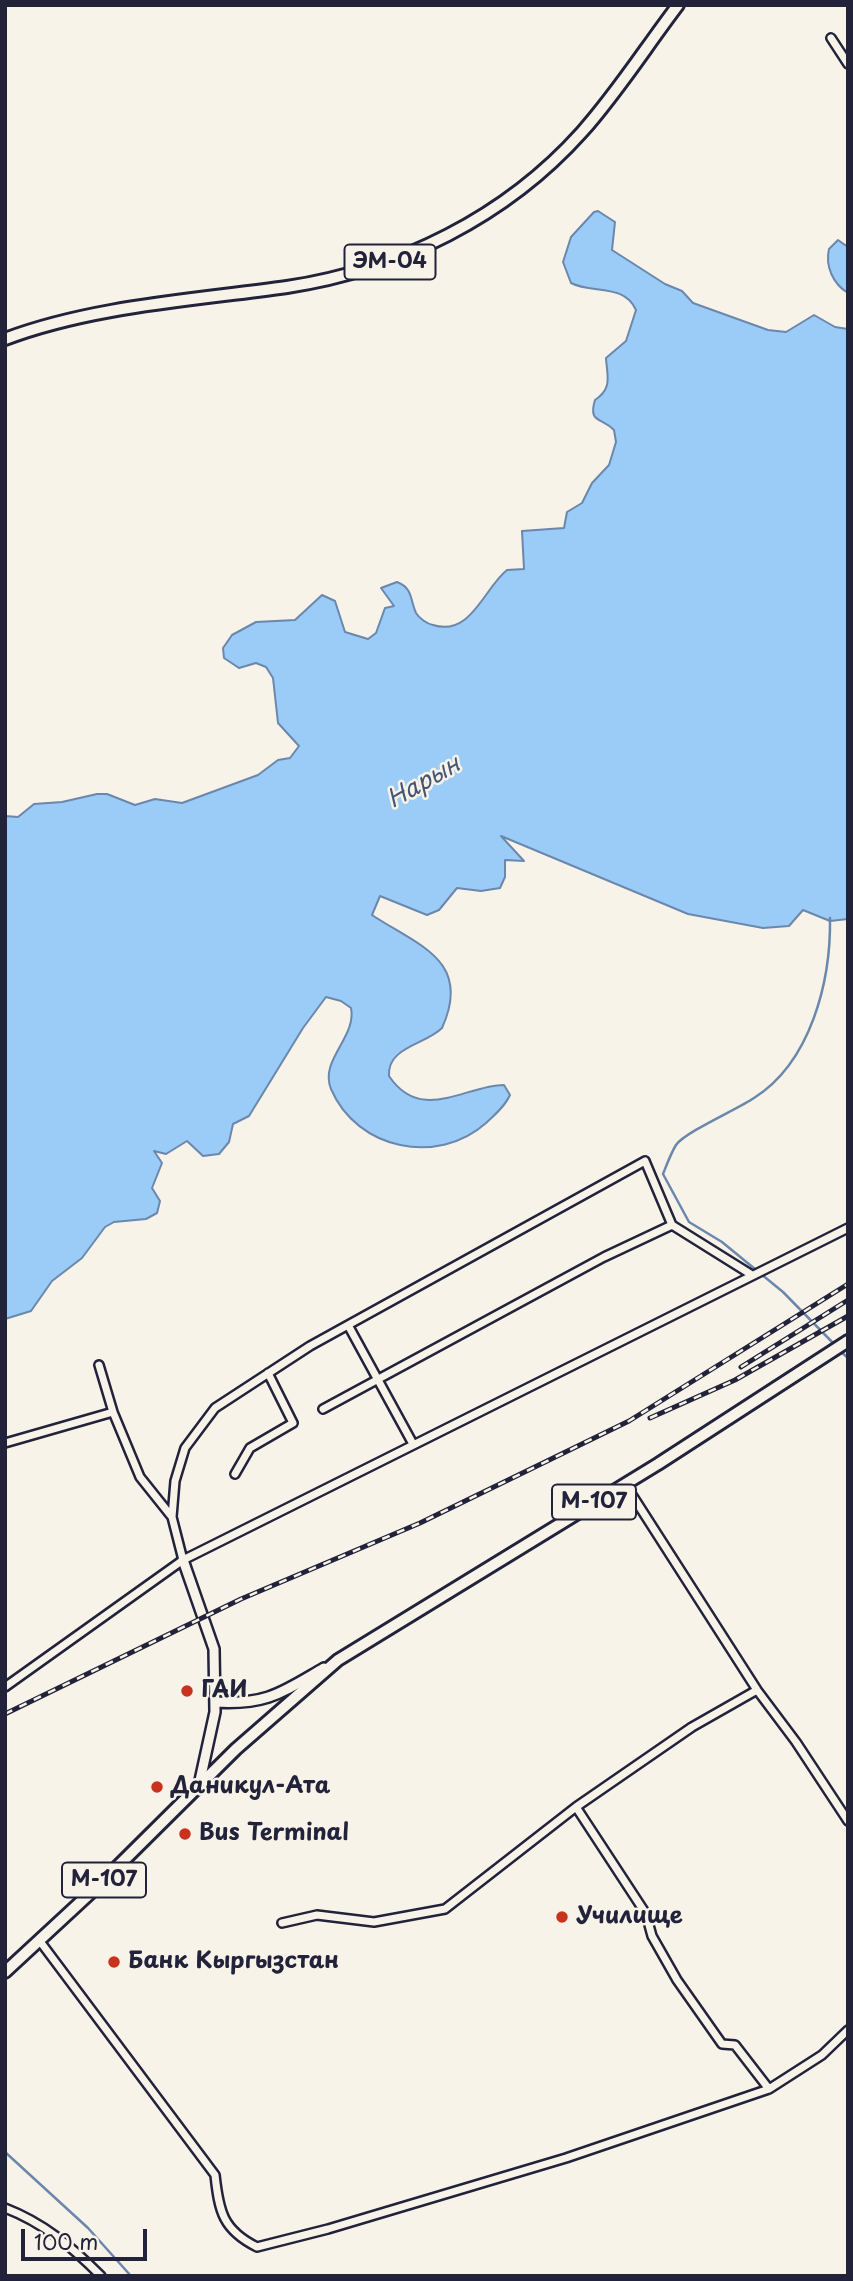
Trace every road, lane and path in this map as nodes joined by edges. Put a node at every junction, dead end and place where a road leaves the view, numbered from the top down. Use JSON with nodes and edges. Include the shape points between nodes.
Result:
{"nodes":[{"id":1,"x":678,"y":5,"type":"edge"},
{"id":2,"x":831,"y":38,"type":"dead end"},
{"id":3,"x":848,"y":64,"type":"edge"},
{"id":4,"x":5,"y":339,"type":"edge"},
{"id":5,"x":672,"y":1225,"type":"junction"},
{"id":6,"x":848,"y":1228,"type":"edge"},
{"id":7,"x":752,"y":1275,"type":"junction"},
{"id":8,"x":348,"y":1325,"type":"junction"},
{"id":9,"x":848,"y":1341,"type":"edge"},
{"id":10,"x":99,"y":1365,"type":"dead end"},
{"id":11,"x":268,"y":1373,"type":"junction"},
{"id":12,"x":379,"y":1377,"type":"junction"},
{"id":13,"x":323,"y":1409,"type":"dead end"},
{"id":14,"x":113,"y":1412,"type":"junction"},
{"id":15,"x":5,"y":1443,"type":"edge"},
{"id":16,"x":413,"y":1444,"type":"junction"},
{"id":17,"x":235,"y":1474,"type":"dead end"},
{"id":18,"x":625,"y":1483,"type":"junction"},
{"id":19,"x":172,"y":1517,"type":"junction"},
{"id":20,"x":183,"y":1560,"type":"junction"},
{"id":21,"x":338,"y":1660,"type":"junction"},
{"id":22,"x":5,"y":1686,"type":"edge"},
{"id":23,"x":757,"y":1690,"type":"junction"},
{"id":24,"x":215,"y":1702,"type":"junction"},
{"id":25,"x":199,"y":1785,"type":"junction"},
{"id":26,"x":576,"y":1807,"type":"junction"},
{"id":27,"x":848,"y":1821,"type":"edge"},
{"id":28,"x":282,"y":1923,"type":"dead end"},
{"id":29,"x":39,"y":1940,"type":"junction"},
{"id":30,"x":5,"y":1972,"type":"edge"},
{"id":31,"x":848,"y":2031,"type":"edge"},
{"id":32,"x":769,"y":2089,"type":"junction"},
{"id":33,"x":5,"y":2208,"type":"edge"},
{"id":34,"x":99,"y":2275,"type":"edge"}],
"edges":[{"from":1,"to":4,"type":"main road","number":"ЭМ-04","via":[[559,156],[479,218],[432,244],[336,278],[114,311]]},
{"from":2,"to":3,"type":"street"},
{"from":5,"to":7,"type":"street"},
{"from":5,"to":8,"type":"street","via":[[645,1161]]},
{"from":5,"to":12,"type":"street"},
{"from":6,"to":7,"type":"street"},
{"from":7,"to":16,"type":"street"},
{"from":8,"to":11,"type":"street"},
{"from":8,"to":12,"type":"street"},
{"from":9,"to":18,"type":"main road","number":"М-107"},
{"from":10,"to":14,"type":"street"},
{"from":11,"to":17,"type":"street","via":[[293,1423],[250,1448]]},
{"from":11,"to":19,"type":"street","via":[[215,1408],[185,1448],[175,1481]]},
{"from":12,"to":13,"type":"street"},
{"from":12,"to":16,"type":"street"},
{"from":14,"to":15,"type":"street"},
{"from":14,"to":19,"type":"street","via":[[140,1477]]},
{"from":16,"to":20,"type":"street"},
{"from":18,"to":21,"type":"main road","number":"М-107"},
{"from":18,"to":23,"type":"street"},
{"from":19,"to":20,"type":"street"},
{"from":20,"to":22,"type":"street"},
{"from":20,"to":24,"type":"street","via":[[214,1649]]},
{"from":21,"to":24,"type":"street","via":[[274,1697],[247,1704]]},
{"from":21,"to":25,"type":"main road","number":"М-107"},
{"from":23,"to":26,"type":"street","via":[[692,1727]]},
{"from":23,"to":27,"type":"street"},
{"from":24,"to":25,"type":"street"},
{"from":25,"to":29,"type":"main road","number":"М-107"},
{"from":26,"to":28,"type":"street","via":[[445,1909],[374,1922],[317,1915]]},
{"from":26,"to":32,"type":"street","via":[[646,1914],[652,1936],[677,1980],[722,2044],[735,2045]]},
{"from":29,"to":30,"type":"main road","number":"М-107"},
{"from":29,"to":32,"type":"street","via":[[215,2175],[218,2207],[235,2236],[257,2247],[566,2158]]},
{"from":31,"to":32,"type":"street","via":[[822,2055]]},
{"from":33,"to":34,"type":"street","via":[[29,2217],[67,2243]]}]}
